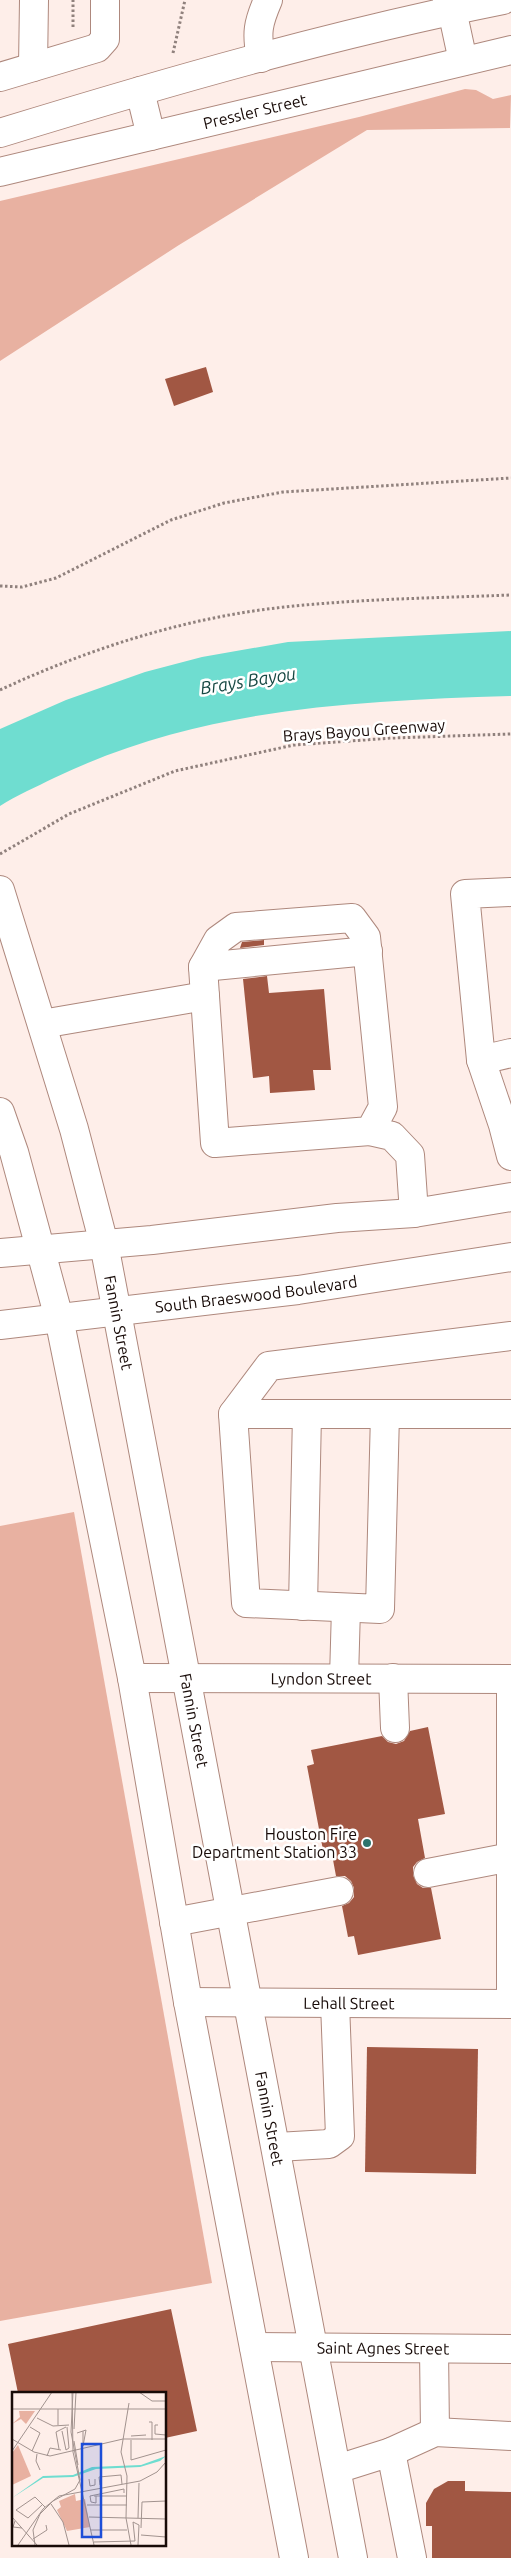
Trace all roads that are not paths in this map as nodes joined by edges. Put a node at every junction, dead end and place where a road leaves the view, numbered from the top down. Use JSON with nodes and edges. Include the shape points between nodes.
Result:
{"nodes":[{"id":1,"x":34,"y":0,"type":"edge"},
{"id":2,"x":105,"y":0,"type":"edge"},
{"id":3,"x":268,"y":0,"type":"edge"},
{"id":4,"x":503,"y":0,"type":"edge"},
{"id":5,"x":450,"y":5,"type":"edge"},
{"id":6,"x":511,"y":50,"type":"edge"},
{"id":7,"x":261,"y":58,"type":"junction"},
{"id":8,"x":463,"y":61,"type":"junction"},
{"id":9,"x":33,"y":67,"type":"junction"},
{"id":10,"x":0,"y":77,"type":"edge"},
{"id":11,"x":140,"y":91,"type":"junction"},
{"id":12,"x":0,"y":133,"type":"edge"},
{"id":13,"x":151,"y":136,"type":"junction"},
{"id":14,"x":0,"y":172,"type":"edge"},
{"id":15,"x":0,"y":890,"type":"edge"},
{"id":16,"x":511,"y":892,"type":"edge"},
{"id":17,"x":368,"y":951,"type":"junction"},
{"id":18,"x":203,"y":967,"type":"junction"},
{"id":19,"x":205,"y":996,"type":"junction"},
{"id":20,"x":42,"y":1024,"type":"junction"},
{"id":21,"x":511,"y":1053,"type":"edge"},
{"id":22,"x":481,"y":1060,"type":"junction"},
{"id":23,"x":0,"y":1112,"type":"edge"},
{"id":24,"x":507,"y":1125,"type":"edge"},
{"id":25,"x":370,"y":1131,"type":"junction"},
{"id":26,"x":511,"y":1156,"type":"edge"},
{"id":27,"x":511,"y":1197,"type":"edge"},
{"id":28,"x":414,"y":1214,"type":"junction"},
{"id":29,"x":104,"y":1244,"type":"junction"},
{"id":30,"x":42,"y":1250,"type":"junction"},
{"id":31,"x":0,"y":1254,"type":"edge"},
{"id":32,"x":511,"y":1257,"type":"edge"},
{"id":33,"x":117,"y":1312,"type":"junction"},
{"id":34,"x":59,"y":1318,"type":"junction"},
{"id":35,"x":0,"y":1325,"type":"edge"},
{"id":36,"x":511,"y":1336,"type":"edge"},
{"id":37,"x":233,"y":1414,"type":"junction"},
{"id":38,"x":307,"y":1414,"type":"junction"},
{"id":39,"x":385,"y":1414,"type":"junction"},
{"id":40,"x":511,"y":1414,"type":"edge"},
{"id":41,"x":303,"y":1606,"type":"junction"},
{"id":42,"x":346,"y":1608,"type":"junction"},
{"id":43,"x":132,"y":1678,"type":"junction"},
{"id":44,"x":188,"y":1678,"type":"junction"},
{"id":45,"x":344,"y":1678,"type":"junction"},
{"id":46,"x":393,"y":1678,"type":"junction"},
{"id":47,"x":511,"y":1679,"type":"edge"},
{"id":48,"x":395,"y":1728,"type":"dead end"},
{"id":49,"x":511,"y":1857,"type":"edge"},
{"id":50,"x":428,"y":1873,"type":"dead end"},
{"id":51,"x":339,"y":1891,"type":"dead end"},
{"id":52,"x":232,"y":1911,"type":"junction"},
{"id":53,"x":174,"y":1922,"type":"junction"},
{"id":54,"x":188,"y":2002,"type":"junction"},
{"id":55,"x":249,"y":2003,"type":"junction"},
{"id":56,"x":336,"y":2003,"type":"junction"},
{"id":57,"x":511,"y":2004,"type":"edge"},
{"id":58,"x":277,"y":2147,"type":"junction"},
{"id":59,"x":254,"y":2347,"type":"junction"},
{"id":60,"x":314,"y":2348,"type":"junction"},
{"id":61,"x":434,"y":2349,"type":"junction"},
{"id":62,"x":511,"y":2349,"type":"edge"},
{"id":63,"x":435,"y":2432,"type":"junction"},
{"id":64,"x":511,"y":2436,"type":"edge"},
{"id":65,"x":391,"y":2452,"type":"junction"},
{"id":66,"x":337,"y":2469,"type":"junction"},
{"id":67,"x":294,"y":2558,"type":"edge"},
{"id":68,"x":353,"y":2558,"type":"edge"},
{"id":69,"x":412,"y":2558,"type":"edge"}],
"edges":[{"from":1,"to":9,"type":"main road"},
{"from":2,"to":9,"type":"main road","via":[[105,39],[97,48]]},
{"from":3,"to":7,"type":"main road","via":[[258,25]]},
{"from":4,"to":5,"type":"main road"},
{"from":5,"to":7,"type":"main road"},
{"from":5,"to":8,"type":"main road"},
{"from":6,"to":8,"type":"main road","name":"Pressler Street"},
{"from":7,"to":11,"type":"main road"},
{"from":8,"to":13,"type":"main road","name":"Pressler Street"},
{"from":9,"to":10,"type":"main road"},
{"from":11,"to":12,"type":"main road"},
{"from":11,"to":13,"type":"main road"},
{"from":13,"to":14,"type":"main road","name":"Pressler Street"},
{"from":15,"to":20,"type":"main road","name":"Fannin Street"},
{"from":16,"to":22,"type":"main road","via":[[464,894]]},
{"from":17,"to":18,"type":"main road"},
{"from":17,"to":18,"type":"main road","via":[[366,937],[352,918],[236,927],[218,940]]},
{"from":17,"to":25,"type":"main road","via":[[383,1107]]},
{"from":18,"to":19,"type":"main road"},
{"from":19,"to":20,"type":"main road"},
{"from":19,"to":25,"type":"main road","via":[[215,1143]]},
{"from":20,"to":29,"type":"main road","name":"Fannin Street"},
{"from":21,"to":22,"type":"main road"},
{"from":22,"to":24,"type":"main road"},
{"from":23,"to":30,"type":"main road"},
{"from":24,"to":26,"type":"main road"},
{"from":25,"to":28,"type":"main road","via":[[392,1136],[410,1155]]},
{"from":27,"to":28,"type":"main road"},
{"from":28,"to":29,"type":"main road","via":[[337,1218]]},
{"from":29,"to":30,"type":"main road"},
{"from":29,"to":33,"type":"main road","name":"Fannin Street"},
{"from":30,"to":31,"type":"main road"},
{"from":30,"to":34,"type":"main road"},
{"from":32,"to":33,"type":"main road","name":"South Braeswood Boulevard","via":[[298,1290]]},
{"from":33,"to":34,"type":"main road","name":"South Braeswood Boulevard"},
{"from":33,"to":44,"type":"main road","name":"Fannin Street"},
{"from":34,"to":35,"type":"main road","name":"South Braeswood Boulevard"},
{"from":34,"to":43,"type":"main road"},
{"from":36,"to":37,"type":"main road","via":[[269,1366]]},
{"from":37,"to":38,"type":"main road"},
{"from":37,"to":41,"type":"main road","via":[[246,1603]]},
{"from":38,"to":39,"type":"main road"},
{"from":38,"to":41,"type":"main road"},
{"from":39,"to":40,"type":"main road"},
{"from":39,"to":42,"type":"main road","via":[[380,1610]]},
{"from":41,"to":42,"type":"main road"},
{"from":42,"to":45,"type":"main road"},
{"from":43,"to":44,"type":"main road","name":"Lyndon Street"},
{"from":43,"to":53,"type":"main road"},
{"from":44,"to":45,"type":"main road","name":"Lyndon Street"},
{"from":44,"to":52,"type":"main road","name":"Fannin Street"},
{"from":45,"to":46,"type":"main road","name":"Lyndon Street"},
{"from":46,"to":47,"type":"main road","name":"Lyndon Street"},
{"from":46,"to":48,"type":"main road"},
{"from":47,"to":49,"type":"main road"},
{"from":49,"to":50,"type":"main road"},
{"from":49,"to":57,"type":"main road"},
{"from":51,"to":52,"type":"main road"},
{"from":52,"to":53,"type":"main road"},
{"from":52,"to":55,"type":"main road","name":"Fannin Street"},
{"from":53,"to":54,"type":"main road"},
{"from":54,"to":55,"type":"main road","name":"Lehall Street"},
{"from":54,"to":59,"type":"main road"},
{"from":55,"to":56,"type":"main road","name":"Lehall Street"},
{"from":55,"to":58,"type":"main road","name":"Fannin Street"},
{"from":56,"to":57,"type":"main road","name":"Lehall Street"},
{"from":56,"to":58,"type":"main road","via":[[340,2136],[329,2144]]},
{"from":58,"to":60,"type":"main road","name":"Fannin Street"},
{"from":59,"to":60,"type":"main road","name":"Saint Agnes Street"},
{"from":59,"to":67,"type":"main road"},
{"from":60,"to":61,"type":"main road","name":"Saint Agnes Street"},
{"from":60,"to":66,"type":"main road","name":"Fannin Street"},
{"from":61,"to":62,"type":"main road","name":"Saint Agnes Street"},
{"from":61,"to":63,"type":"main road"},
{"from":63,"to":64,"type":"main road"},
{"from":63,"to":65,"type":"main road"},
{"from":65,"to":66,"type":"main road"},
{"from":65,"to":69,"type":"main road"},
{"from":66,"to":68,"type":"main road","name":"Fannin Street"}]}
